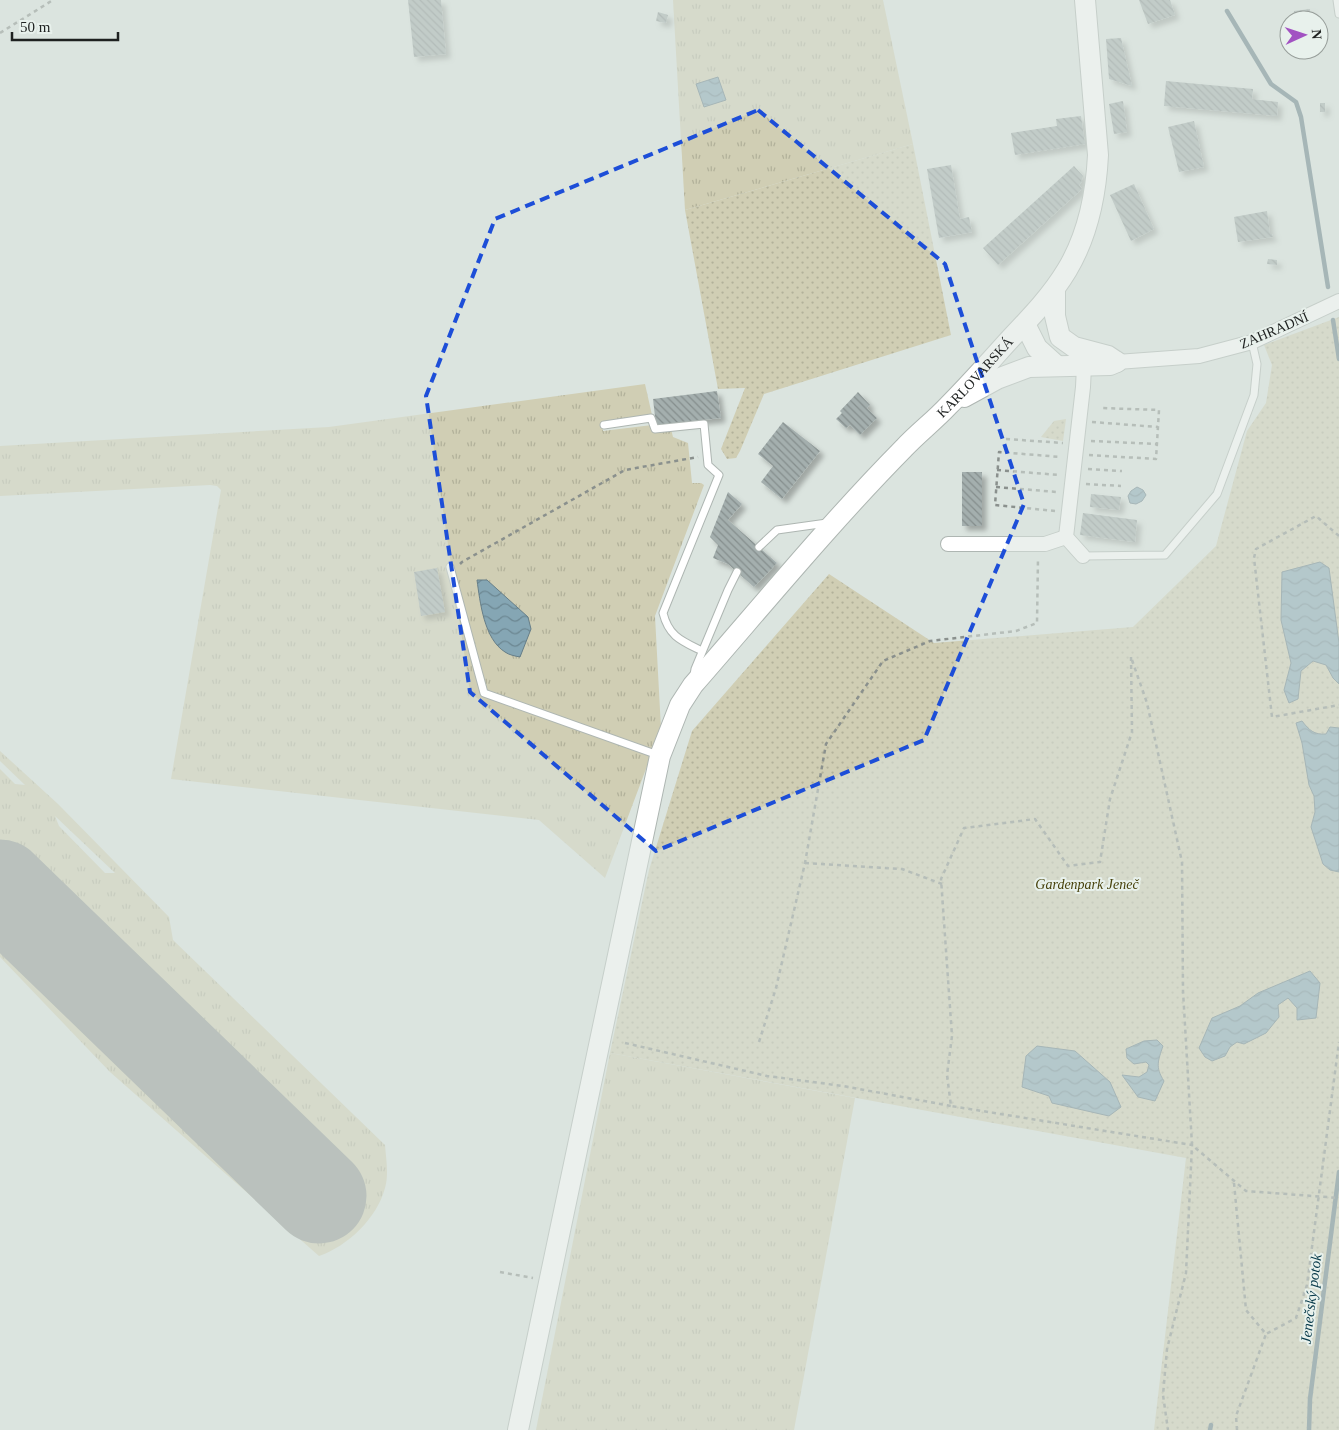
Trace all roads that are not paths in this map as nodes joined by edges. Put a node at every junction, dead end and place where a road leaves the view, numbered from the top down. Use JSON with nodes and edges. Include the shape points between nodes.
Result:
{"nodes":[{"id":1,"x":1085,"y":0,"type":"edge"},
{"id":2,"x":1337,"y":0,"type":"edge"},
{"id":3,"x":1339,"y":14,"type":"edge"},
{"id":4,"x":1054,"y":290,"type":"junction"},
{"id":5,"x":1339,"y":300,"type":"edge"},
{"id":6,"x":1025,"y":324,"type":"junction"},
{"id":7,"x":1060,"y":337,"type":"junction"},
{"id":8,"x":1252,"y":342,"type":"junction"},
{"id":9,"x":1117,"y":362,"type":"junction"},
{"id":10,"x":1057,"y":366,"type":"junction"},
{"id":11,"x":1084,"y":366,"type":"junction"},
{"id":12,"x":947,"y":407,"type":"junction"},
{"id":13,"x":604,"y":425,"type":"dead end"},
{"id":14,"x":835,"y":522,"type":"junction"},
{"id":15,"x":1066,"y":537,"type":"junction"},
{"id":16,"x":948,"y":544,"type":"dead end"},
{"id":17,"x":759,"y":548,"type":"dead end"},
{"id":18,"x":1083,"y":556,"type":"joint"},
{"id":19,"x":450,"y":567,"type":"dead end"},
{"id":20,"x":737,"y":572,"type":"dead end"},
{"id":21,"x":702,"y":652,"type":"junction"},
{"id":22,"x":693,"y":686,"type":"junction"},
{"id":23,"x":660,"y":756,"type":"junction"},
{"id":24,"x":518,"y":1430,"type":"edge"}],
"edges":[{"from":1,"to":4,"type":"main road","name":"KARLOVARSKÁ","via":[[1097,167],[1086,231]]},
{"from":2,"to":3,"type":"lane"},
{"from":4,"to":6,"type":"main road","name":"KARLOVARSKÁ"},
{"from":4,"to":7,"type":"main road"},
{"from":5,"to":8,"type":"street","name":"ZAHRADNÍ"},
{"from":6,"to":7,"type":"main road"},
{"from":6,"to":10,"type":"main road","via":[[1038,348]]},
{"from":6,"to":12,"type":"main road","name":"KARLOVARSKÁ"},
{"from":7,"to":9,"type":"main road","via":[[1074,347],[1108,356]]},
{"from":8,"to":9,"type":"street","name":"ZAHRADNÍ","via":[[1199,356]]},
{"from":8,"to":18,"type":"lane","via":[[1257,364],[1254,395],[1217,494],[1165,555]]},
{"from":9,"to":11,"type":"main road"},
{"from":10,"to":11,"type":"main road"},
{"from":10,"to":12,"type":"main road","via":[[1028,367],[997,379]]},
{"from":11,"to":15,"type":"street"},
{"from":12,"to":14,"type":"main road","name":"KARLOVARSKÁ","via":[[904,447]]},
{"from":13,"to":21,"type":"lane","via":[[651,418],[655,428],[704,424],[708,464],[719,475],[663,613],[675,637]]},
{"from":14,"to":17,"type":"lane","via":[[776,530]]},
{"from":14,"to":22,"type":"main road","name":"KARLOVARSKÁ"},
{"from":15,"to":16,"type":"street","via":[[1045,544]]},
{"from":15,"to":18,"type":"street"},
{"from":19,"to":23,"type":"lane","via":[[484,693]]},
{"from":20,"to":21,"type":"lane"},
{"from":21,"to":22,"type":"lane"},
{"from":22,"to":23,"type":"main road","name":"KARLOVARSKÁ","via":[[680,705]]},
{"from":23,"to":24,"type":"main road","name":"KARLOVARSKÁ"}]}
